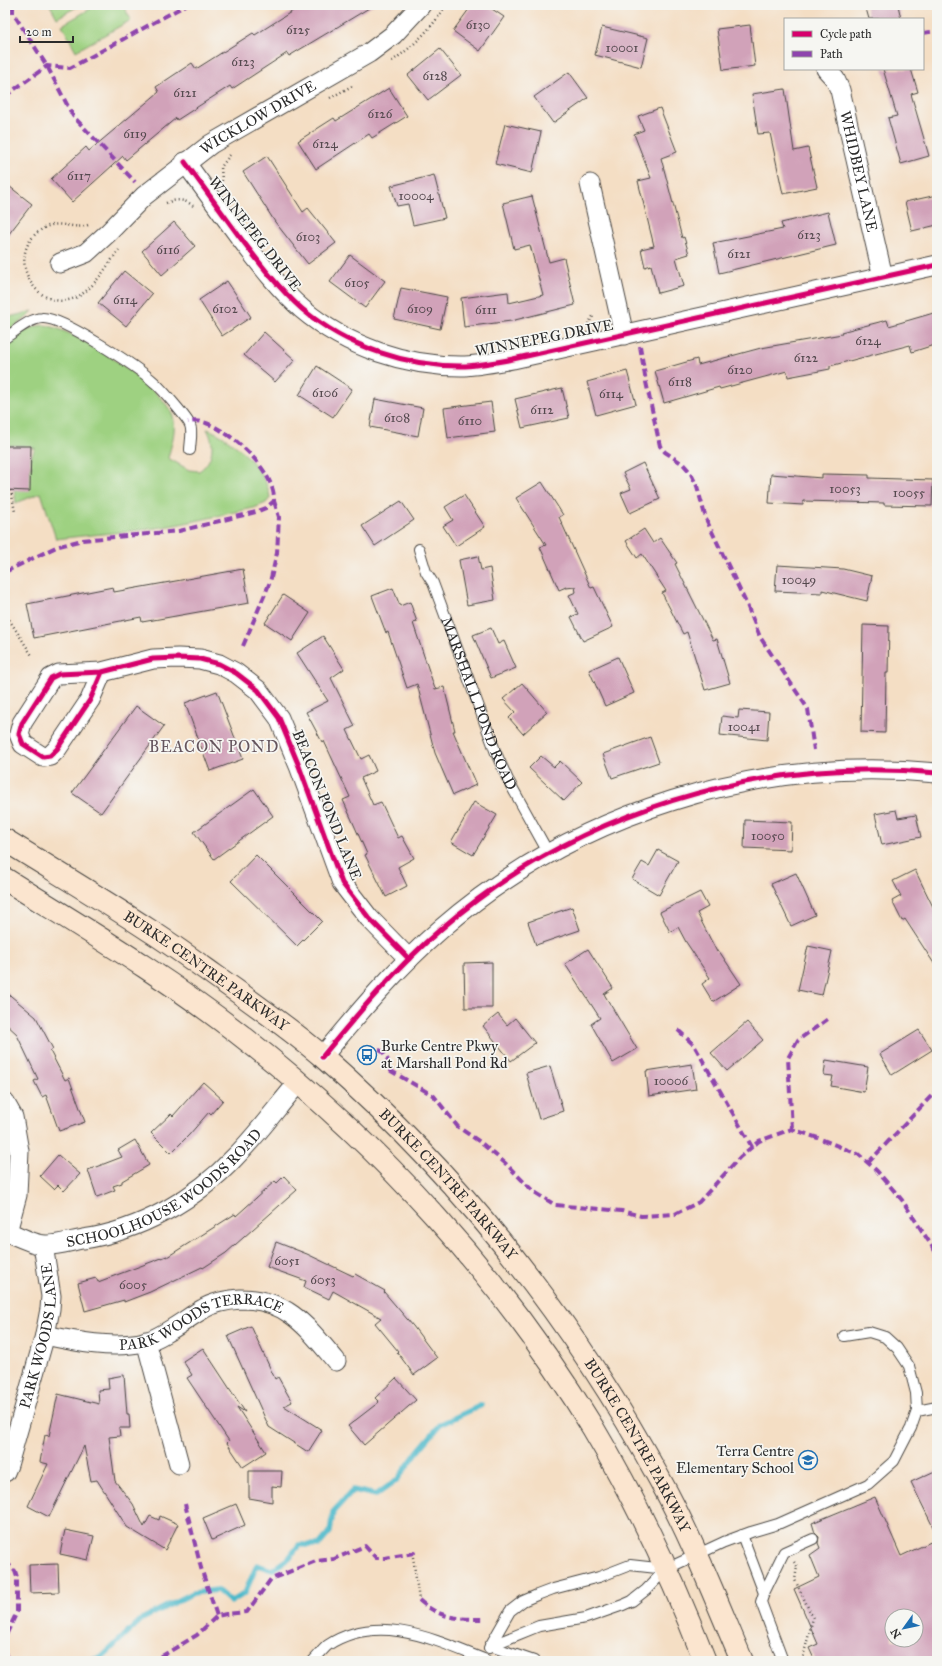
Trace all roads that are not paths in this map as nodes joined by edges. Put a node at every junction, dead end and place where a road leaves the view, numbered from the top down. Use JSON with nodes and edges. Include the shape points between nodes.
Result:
{"nodes":[{"id":1,"x":421,"y":5,"type":"edge"},
{"id":2,"x":827,"y":70,"type":"edge"},
{"id":3,"x":185,"y":162,"type":"junction"},
{"id":4,"x":590,"y":184,"type":"dead end"},
{"id":5,"x":60,"y":263,"type":"dead end"},
{"id":6,"x":937,"y":265,"type":"edge"},
{"id":7,"x":883,"y":277,"type":"junction"},
{"id":8,"x":624,"y":335,"type":"junction"},
{"id":9,"x":5,"y":338,"type":"edge"},
{"id":10,"x":190,"y":450,"type":"dead end"},
{"id":11,"x":419,"y":549,"type":"dead end"},
{"id":12,"x":102,"y":672,"type":"junction"},
{"id":13,"x":937,"y":773,"type":"edge"},
{"id":14,"x":5,"y":840,"type":"edge"},
{"id":15,"x":549,"y":854,"type":"junction"},
{"id":16,"x":5,"y":879,"type":"edge"},
{"id":17,"x":409,"y":960,"type":"junction"},
{"id":18,"x":322,"y":1057,"type":"junction"},
{"id":19,"x":298,"y":1083,"type":"junction"},
{"id":20,"x":5,"y":1103,"type":"edge"},
{"id":21,"x":6,"y":1232,"type":"edge"},
{"id":22,"x":43,"y":1245,"type":"junction"},
{"id":23,"x":45,"y":1335,"type":"junction"},
{"id":24,"x":844,"y":1336,"type":"dead end"},
{"id":25,"x":146,"y":1342,"type":"junction"},
{"id":26,"x":336,"y":1361,"type":"dead end"},
{"id":27,"x":937,"y":1407,"type":"edge"},
{"id":28,"x":917,"y":1411,"type":"junction"},
{"id":29,"x":179,"y":1464,"type":"dead end"},
{"id":30,"x":5,"y":1472,"type":"edge"},
{"id":31,"x":742,"y":1535,"type":"junction"},
{"id":32,"x":812,"y":1539,"type":"dead end"},
{"id":33,"x":698,"y":1555,"type":"junction"},
{"id":34,"x":666,"y":1569,"type":"junction"},
{"id":35,"x":764,"y":1593,"type":"junction"},
{"id":36,"x":490,"y":1646,"type":"junction"},
{"id":37,"x":485,"y":1660,"type":"edge"},
{"id":38,"x":313,"y":1661,"type":"edge"},
{"id":39,"x":534,"y":1661,"type":"edge"},
{"id":40,"x":705,"y":1661,"type":"edge"},
{"id":41,"x":742,"y":1661,"type":"edge"},
{"id":42,"x":783,"y":1661,"type":"edge"}],
"edges":[{"from":1,"to":3,"type":"street","name":"WICKLOW DRIVE","via":[[393,35],[369,53],[211,144]]},
{"from":2,"to":7,"type":"street","name":"WHIDBEY LANE","via":[[840,90]]},
{"from":3,"to":5,"type":"street","name":"WICKLOW DRIVE","via":[[144,196],[86,253]]},
{"from":3,"to":8,"type":"street","name":"WINNEPEG DRIVE","via":[[258,261],[286,294],[324,325],[370,349],[420,363],[466,366],[513,359]]},
{"from":4,"to":8,"type":"street"},
{"from":6,"to":7,"type":"street","name":"WINNEPEG DRIVE"},
{"from":7,"to":8,"type":"street","name":"WINNEPEG DRIVE"},
{"from":9,"to":10,"type":"lane","via":[[35,319],[52,318],[96,342],[156,383],[190,425]]},
{"from":11,"to":15,"type":"lane","name":"MARSHALL POND ROAD","via":[[496,753]]},
{"from":12,"to":12,"type":"street","name":"BEACON POND LANE","via":[[58,674],[51,678],[22,723],[19,734],[23,744],[43,757],[50,756],[90,700]]},
{"from":12,"to":17,"type":"street","name":"BEACON POND LANE","via":[[153,659],[200,659],[219,664],[236,673],[258,690],[279,718],[342,883],[369,918]]},
{"from":13,"to":15,"type":"street","via":[[855,769],[778,776],[714,788],[642,811]]},
{"from":14,"to":18,"type":"main road","name":"BURKE CENTRE PARKWAY","via":[[150,930],[256,1004]]},
{"from":15,"to":17,"type":"street","via":[[477,900],[440,929]]},
{"from":16,"to":19,"type":"main road","name":"BURKE CENTRE PARKWAY","via":[[160,978],[242,1036]]},
{"from":17,"to":18,"type":"street","via":[[378,990]]},
{"from":18,"to":19,"type":"main road"},
{"from":18,"to":33,"type":"main road","name":"BURKE CENTRE PARKWAY","via":[[387,1118],[454,1187],[521,1265],[574,1337],[612,1397],[661,1482]]},
{"from":19,"to":22,"type":"street","name":"SCHOOLHOUSE WOODS ROAD","via":[[236,1157],[189,1196],[129,1228],[100,1237]]},
{"from":19,"to":34,"type":"main road","name":"BURKE CENTRE PARKWAY","via":[[416,1193],[500,1293],[592,1428],[636,1506]]},
{"from":20,"to":21,"type":"street","via":[[13,1117],[19,1151],[17,1195]]},
{"from":21,"to":22,"type":"street","name":"SCHOOLHOUSE WOODS ROAD"},
{"from":22,"to":23,"type":"street","name":"PARK WOODS LANE","via":[[51,1296]]},
{"from":23,"to":25,"type":"street","name":"PARK WOODS TERRACE","via":[[88,1344]]},
{"from":23,"to":30,"type":"street","name":"PARK WOODS LANE"},
{"from":24,"to":28,"type":"lane","via":[[869,1332],[885,1337],[897,1348],[909,1366],[916,1393]]},
{"from":25,"to":26,"type":"street","name":"PARK WOODS TERRACE","via":[[216,1303],[253,1299],[270,1303],[294,1315],[306,1325]]},
{"from":25,"to":29,"type":"street"},
{"from":27,"to":28,"type":"lane"},
{"from":28,"to":31,"type":"lane","via":[[894,1461],[868,1484],[778,1524]]},
{"from":31,"to":33,"type":"lane"},
{"from":31,"to":35,"type":"lane"},
{"from":32,"to":35,"type":"lane","via":[[784,1552]]},
{"from":33,"to":34,"type":"lane"},
{"from":33,"to":41,"type":"main road","name":"BURKE CENTRE PARKWAY"},
{"from":34,"to":36,"type":"lane","via":[[646,1590],[623,1605],[586,1618],[539,1626]]},
{"from":34,"to":36,"type":"lane","via":[[630,1565],[523,1601],[510,1612]]},
{"from":34,"to":40,"type":"main road","name":"BURKE CENTRE PARKWAY"},
{"from":35,"to":42,"type":"lane","via":[[761,1602]]},
{"from":36,"to":37,"type":"lane"},
{"from":36,"to":39,"type":"lane"},
{"from":37,"to":38,"type":"lane","via":[[426,1638],[397,1630],[375,1629],[350,1634],[327,1646]]}]}
